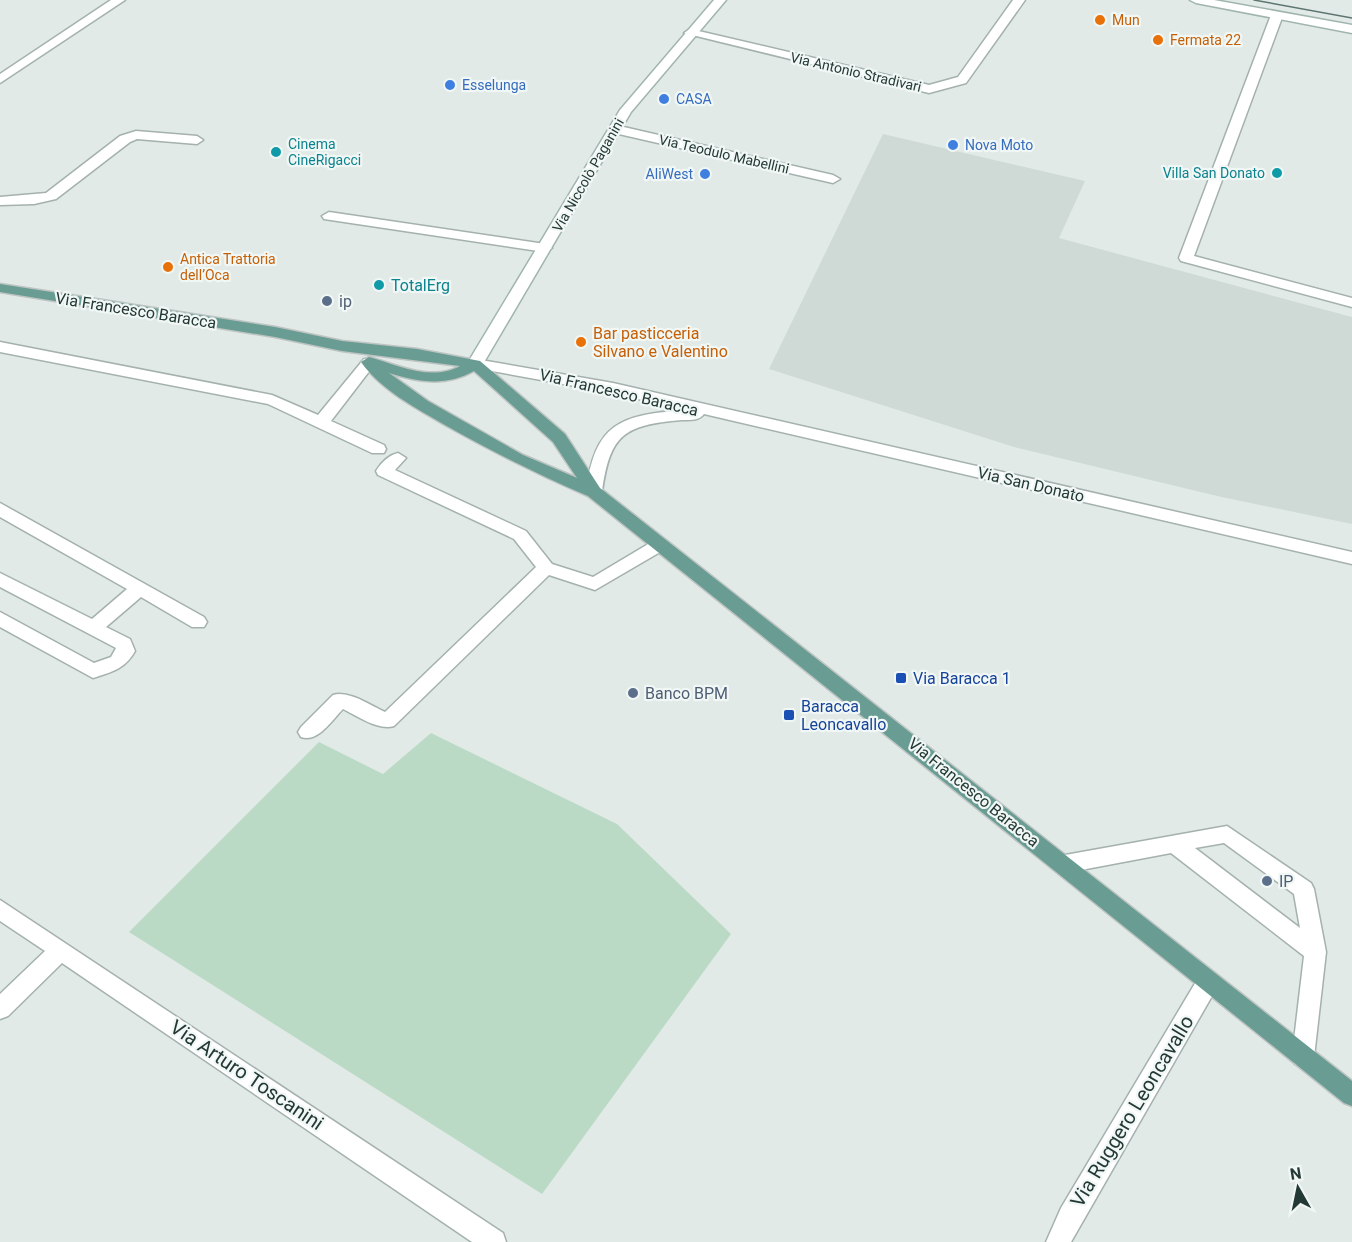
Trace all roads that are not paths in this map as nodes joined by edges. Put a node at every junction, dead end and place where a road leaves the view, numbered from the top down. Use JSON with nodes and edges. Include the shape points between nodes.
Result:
{"nodes":[{"id":1,"x":120,"y":0,"type":"edge"},
{"id":2,"x":720,"y":0,"type":"edge"},
{"id":3,"x":1019,"y":0,"type":"edge"},
{"id":4,"x":1196,"y":0,"type":"edge"},
{"id":5,"x":1277,"y":15,"type":"junction"},
{"id":6,"x":1352,"y":29,"type":"edge"},
{"id":7,"x":690,"y":33,"type":"junction"},
{"id":8,"x":0,"y":79,"type":"edge"},
{"id":9,"x":615,"y":129,"type":"junction"},
{"id":10,"x":197,"y":140,"type":"dead end"},
{"id":11,"x":833,"y":179,"type":"dead end"},
{"id":12,"x":0,"y":201,"type":"edge"},
{"id":13,"x":329,"y":216,"type":"dead end"},
{"id":14,"x":545,"y":248,"type":"junction"},
{"id":15,"x":0,"y":288,"type":"edge"},
{"id":16,"x":1352,"y":303,"type":"edge"},
{"id":17,"x":342,"y":346,"type":"junction"},
{"id":18,"x":0,"y":347,"type":"edge"},
{"id":19,"x":369,"y":362,"type":"junction"},
{"id":20,"x":475,"y":364,"type":"junction"},
{"id":21,"x":710,"y":412,"type":"junction"},
{"id":22,"x":320,"y":423,"type":"junction"},
{"id":23,"x":378,"y":449,"type":"dead end"},
{"id":24,"x":398,"y":458,"type":"dead end"},
{"id":25,"x":594,"y":492,"type":"junction"},
{"id":26,"x":0,"y":509,"type":"edge"},
{"id":27,"x":661,"y":544,"type":"junction"},
{"id":28,"x":1352,"y":558,"type":"edge"},
{"id":29,"x":546,"y":568,"type":"junction"},
{"id":30,"x":0,"y":579,"type":"edge"},
{"id":31,"x":140,"y":588,"type":"junction"},
{"id":32,"x":0,"y":619,"type":"edge"},
{"id":33,"x":198,"y":622,"type":"dead end"},
{"id":34,"x":93,"y":628,"type":"junction"},
{"id":35,"x":308,"y":732,"type":"dead end"},
{"id":36,"x":1174,"y":844,"type":"junction"},
{"id":37,"x":1065,"y":864,"type":"junction"},
{"id":38,"x":0,"y":909,"type":"edge"},
{"id":39,"x":60,"y":950,"type":"junction"},
{"id":40,"x":1315,"y":952,"type":"junction"},
{"id":41,"x":1208,"y":982,"type":"junction"},
{"id":42,"x":0,"y":1009,"type":"edge"},
{"id":43,"x":1304,"y":1057,"type":"junction"},
{"id":44,"x":1352,"y":1095,"type":"edge"},
{"id":45,"x":494,"y":1242,"type":"edge"},
{"id":46,"x":1058,"y":1242,"type":"edge"}],
"edges":[{"from":1,"to":8,"type":"street"},
{"from":2,"to":7,"type":"street","name":"Via Niccolò Paganini"},
{"from":3,"to":7,"type":"street","name":"Via Antonio Stradivari","via":[[962,80],[929,89]]},
{"from":4,"to":5,"type":"street"},
{"from":5,"to":6,"type":"street"},
{"from":5,"to":16,"type":"street","via":[[1186,258]]},
{"from":7,"to":9,"type":"street","name":"Via Niccolò Paganini","via":[[640,90]]},
{"from":9,"to":11,"type":"street","name":"Via Teodulo Mabellini"},
{"from":9,"to":14,"type":"street","name":"Via Niccolò Paganini"},
{"from":10,"to":12,"type":"street","via":[[136,135],[125,139],[51,196]]},
{"from":13,"to":14,"type":"street"},
{"from":14,"to":20,"type":"street","name":"Via Niccolò Paganini"},
{"from":15,"to":17,"type":"main road","name":"Via Francesco Baracca"},
{"from":17,"to":19,"type":"main road","name":"Via Francesco Baracca"},
{"from":17,"to":20,"type":"main road","name":"Via Francesco Baracca"},
{"from":18,"to":22,"type":"street","via":[[272,400]]},
{"from":19,"to":20,"type":"main road","name":"Via Francesco Baracca","via":[[433,380],[459,375]]},
{"from":19,"to":22,"type":"street"},
{"from":19,"to":25,"type":"main road","name":"Via Francesco Baracca","via":[[422,405],[517,459]]},
{"from":20,"to":21,"type":"street","name":"Via Francesco Baracca","via":[[613,388]]},
{"from":20,"to":25,"type":"main road","name":"Via Francesco Baracca","via":[[559,438]]},
{"from":21,"to":25,"type":"street","name":"Via Francesco Baracca","via":[[647,419],[616,433],[601,454]]},
{"from":21,"to":28,"type":"street","name":"Via San Donato"},
{"from":22,"to":23,"type":"street"},
{"from":24,"to":29,"type":"street","via":[[384,471],[520,535]]},
{"from":25,"to":27,"type":"main road","name":"Via Francesco Baracca"},
{"from":26,"to":31,"type":"street"},
{"from":27,"to":29,"type":"street","via":[[595,584]]},
{"from":27,"to":37,"type":"main road","name":"Via Francesco Baracca"},
{"from":29,"to":35,"type":"street","via":[[387,721],[340,700]]},
{"from":30,"to":34,"type":"street"},
{"from":31,"to":33,"type":"street"},
{"from":31,"to":34,"type":"street"},
{"from":32,"to":34,"type":"street","via":[[93,671],[118,662],[126,651],[124,644]]},
{"from":36,"to":37,"type":"street"},
{"from":36,"to":40,"type":"street"},
{"from":36,"to":40,"type":"street","via":[[1227,834],[1304,889]]},
{"from":37,"to":41,"type":"main road","name":"Via Francesco Baracca"},
{"from":38,"to":39,"type":"street","name":"Via Arturo Toscanini"},
{"from":39,"to":42,"type":"street"},
{"from":39,"to":45,"type":"street","name":"Via Arturo Toscanini"},
{"from":40,"to":43,"type":"street"},
{"from":41,"to":43,"type":"main road","name":"Via Francesco Baracca"},
{"from":41,"to":46,"type":"street","name":"Via Ruggero Leoncavallo"},
{"from":43,"to":44,"type":"main road","name":"Via Francesco Baracca"}]}
